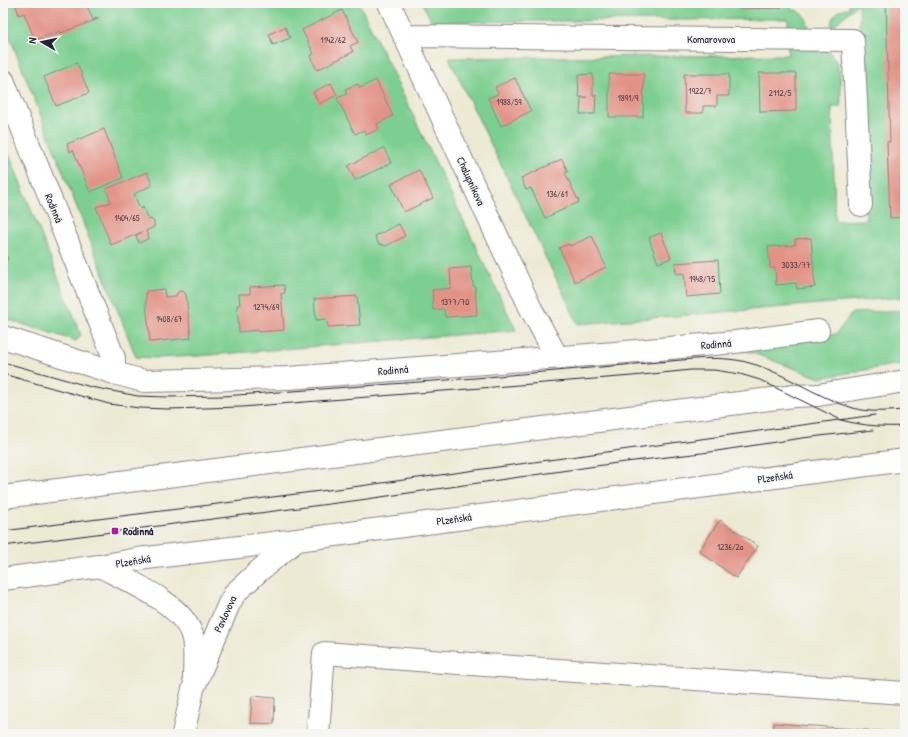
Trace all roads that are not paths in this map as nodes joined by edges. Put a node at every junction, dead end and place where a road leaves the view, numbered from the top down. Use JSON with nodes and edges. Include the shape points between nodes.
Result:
{"nodes":[{"id":1,"x":389,"y":3,"type":"edge"},
{"id":2,"x":404,"y":36,"type":"junction"},
{"id":3,"x":3,"y":80,"type":"edge"},
{"id":4,"x":861,"y":204,"type":"dead end"},
{"id":5,"x":818,"y":331,"type":"dead end"},
{"id":6,"x":3,"y":337,"type":"edge"},
{"id":7,"x":557,"y":357,"type":"junction"},
{"id":8,"x":114,"y":372,"type":"junction"},
{"id":9,"x":905,"y":381,"type":"edge"},
{"id":10,"x":905,"y":460,"type":"edge"},
{"id":11,"x":3,"y":497,"type":"edge"},
{"id":12,"x":297,"y":540,"type":"junction"},
{"id":13,"x":100,"y":566,"type":"junction"},
{"id":14,"x":3,"y":580,"type":"edge"},
{"id":15,"x":193,"y":689,"type":"junction"},
{"id":16,"x":905,"y":693,"type":"edge"},
{"id":17,"x":183,"y":734,"type":"edge"},
{"id":18,"x":318,"y":734,"type":"edge"}],
"edges":[{"from":1,"to":2,"type":"street","name":"Chalupníkova"},
{"from":2,"to":4,"type":"street","name":"Komarovova","via":[[853,40]]},
{"from":2,"to":7,"type":"street","name":"Chalupníkova","via":[[531,309]]},
{"from":3,"to":8,"type":"street","name":"Rodinná","via":[[114,358]]},
{"from":5,"to":7,"type":"street","name":"Rodinná","via":[[735,342]]},
{"from":6,"to":8,"type":"street"},
{"from":7,"to":8,"type":"street","name":"Rodinná","via":[[288,378],[144,381]]},
{"from":9,"to":11,"type":"street","via":[[818,395]]},
{"from":10,"to":12,"type":"street","name":"Plzeňská"},
{"from":12,"to":13,"type":"street","name":"Plzeňská"},
{"from":12,"to":15,"type":"street","name":"Pavlovova","via":[[235,593]]},
{"from":13,"to":14,"type":"street","name":"Plzeňská"},
{"from":13,"to":15,"type":"street","name":"Pavlovova","via":[[170,607],[187,624],[192,636],[194,657]]},
{"from":15,"to":17,"type":"street","name":"Pavlovova"},
{"from":16,"to":18,"type":"street","via":[[324,653]]}]}
